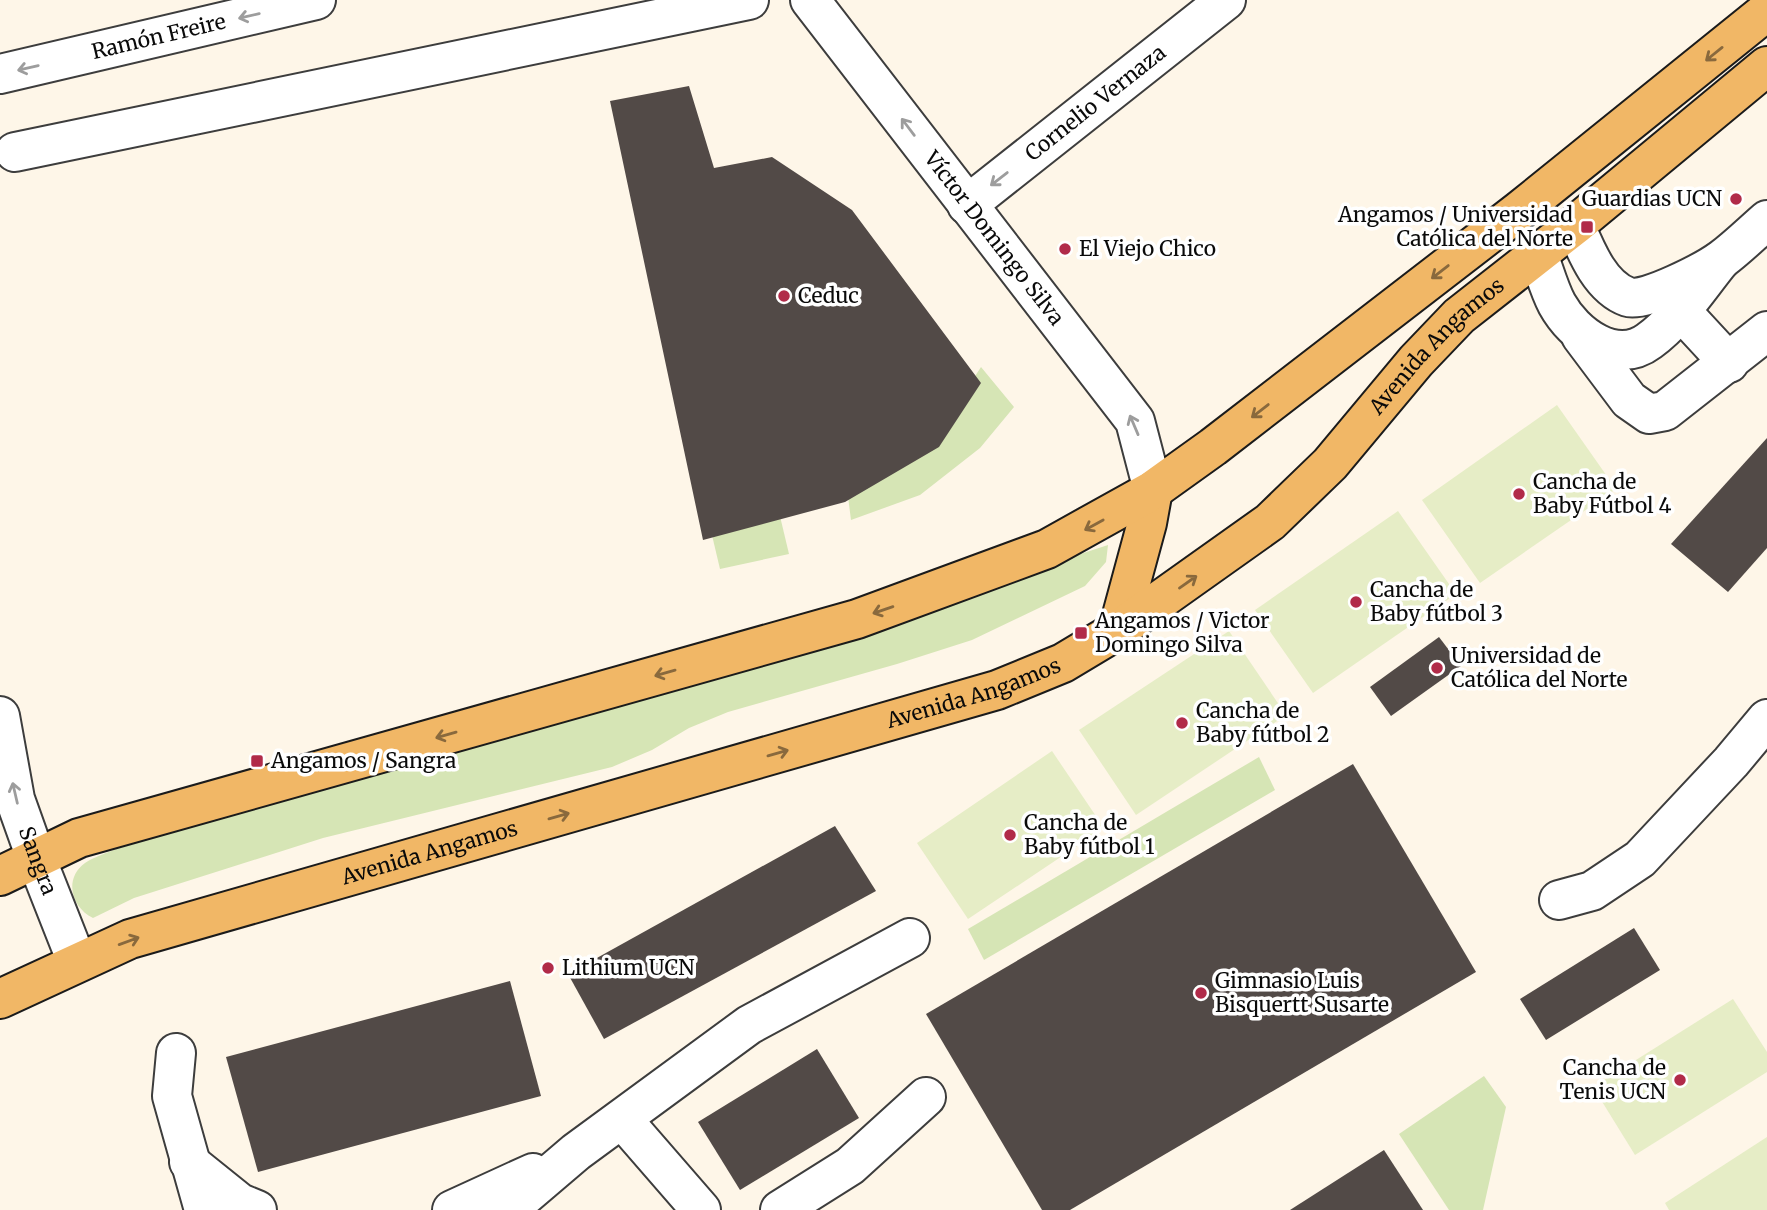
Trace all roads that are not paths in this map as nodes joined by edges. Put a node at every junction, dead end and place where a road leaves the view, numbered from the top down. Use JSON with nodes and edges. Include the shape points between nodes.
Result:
{"nodes":[{"id":1,"x":316,"y":0,"type":"edge"},
{"id":2,"x":749,"y":0,"type":"edge"},
{"id":3,"x":810,"y":0,"type":"edge"},
{"id":4,"x":1226,"y":0,"type":"edge"},
{"id":5,"x":1767,"y":11,"type":"edge"},
{"id":6,"x":1767,"y":65,"type":"edge"},
{"id":7,"x":0,"y":74,"type":"edge"},
{"id":8,"x":15,"y":152,"type":"dead end"},
{"id":9,"x":967,"y":205,"type":"junction"},
{"id":10,"x":1767,"y":220,"type":"edge"},
{"id":11,"x":1575,"y":225,"type":"junction"},
{"id":12,"x":1538,"y":254,"type":"junction"},
{"id":13,"x":1720,"y":261,"type":"junction"},
{"id":14,"x":1680,"y":310,"type":"junction"},
{"id":15,"x":1576,"y":329,"type":"junction"},
{"id":16,"x":1767,"y":331,"type":"edge"},
{"id":17,"x":1729,"y":363,"type":"junction"},
{"id":18,"x":1153,"y":490,"type":"junction"},
{"id":19,"x":1118,"y":630,"type":"junction"},
{"id":20,"x":0,"y":716,"type":"edge"},
{"id":21,"x":1767,"y":719,"type":"edge"},
{"id":22,"x":1767,"y":737,"type":"edge"},
{"id":23,"x":1731,"y":762,"type":"junction"},
{"id":24,"x":36,"y":858,"type":"junction"},
{"id":25,"x":0,"y":876,"type":"edge"},
{"id":26,"x":1559,"y":900,"type":"dead end"},
{"id":27,"x":910,"y":938,"type":"dead end"},
{"id":28,"x":77,"y":962,"type":"junction"},
{"id":29,"x":2,"y":993,"type":"edge"},
{"id":30,"x":176,"y":1053,"type":"dead end"},
{"id":31,"x":926,"y":1097,"type":"dead end"},
{"id":32,"x":622,"y":1119,"type":"junction"},
{"id":33,"x":576,"y":1152,"type":"junction"},
{"id":34,"x":189,"y":1162,"type":"junction"},
{"id":35,"x":204,"y":1210,"type":"edge"},
{"id":36,"x":257,"y":1210,"type":"edge"},
{"id":37,"x":452,"y":1210,"type":"edge"},
{"id":38,"x":508,"y":1210,"type":"edge"},
{"id":39,"x":701,"y":1210,"type":"edge"},
{"id":40,"x":780,"y":1210,"type":"edge"}],
"edges":[{"from":1,"to":7,"type":"street","name":"Ramón Freire","one_way":true},
{"from":2,"to":8,"type":"street"},
{"from":9,"to":3,"type":"street","name":"Víctor Domingo Silva","one_way":true},
{"from":4,"to":9,"type":"street","name":"Cornelio Vernaza","one_way":true},
{"from":5,"to":18,"type":"main road","one_way":true,"via":[[1519,211]]},
{"from":6,"to":11,"type":"main road","name":"Avenida Angamos"},
{"from":18,"to":9,"type":"street","name":"Víctor Domingo Silva","one_way":true,"via":[[1135,421]]},
{"from":10,"to":13,"type":"street"},
{"from":11,"to":12,"type":"main road","name":"Avenida Angamos"},
{"from":11,"to":13,"type":"street","via":[[1599,272],[1615,291],[1631,299],[1662,292]]},
{"from":12,"to":15,"type":"street","via":[[1557,304]]},
{"from":19,"to":12,"type":"main road","name":"Avenida Angamos","one_way":true,"via":[[1270,522],[1330,464],[1459,316]]},
{"from":13,"to":14,"type":"street"},
{"from":14,"to":15,"type":"street","via":[[1647,343],[1632,350],[1601,346]]},
{"from":14,"to":17,"type":"street"},
{"from":15,"to":17,"type":"street","via":[[1629,400],[1649,414],[1665,411]]},
{"from":16,"to":17,"type":"street"},
{"from":18,"to":19,"type":"main road"},
{"from":18,"to":24,"type":"main road","one_way":true,"via":[[1047,549],[857,619],[79,838]]},
{"from":28,"to":19,"type":"main road","name":"Avenida Angamos","one_way":true,"via":[[130,939],[997,690],[1063,663]]},
{"from":24,"to":20,"type":"street","name":"Sangra","one_way":true,"via":[[15,799]]},
{"from":21,"to":23,"type":"street"},
{"from":22,"to":23,"type":"street"},
{"from":23,"to":26,"type":"street","via":[[1640,859],[1592,891]]},
{"from":24,"to":25,"type":"main road"},
{"from":24,"to":28,"type":"street","name":"Sangra"},
{"from":27,"to":32,"type":"street","via":[[749,1025]]},
{"from":28,"to":29,"type":"main road","name":"Avenida Angamos"},
{"from":30,"to":34,"type":"street","via":[[172,1096]]},
{"from":31,"to":40,"type":"street","via":[[850,1166]]},
{"from":32,"to":33,"type":"street"},
{"from":32,"to":39,"type":"street"},
{"from":33,"to":37,"type":"street"},
{"from":33,"to":38,"type":"street"},
{"from":34,"to":35,"type":"street"},
{"from":34,"to":36,"type":"street","via":[[240,1203]]}]}
